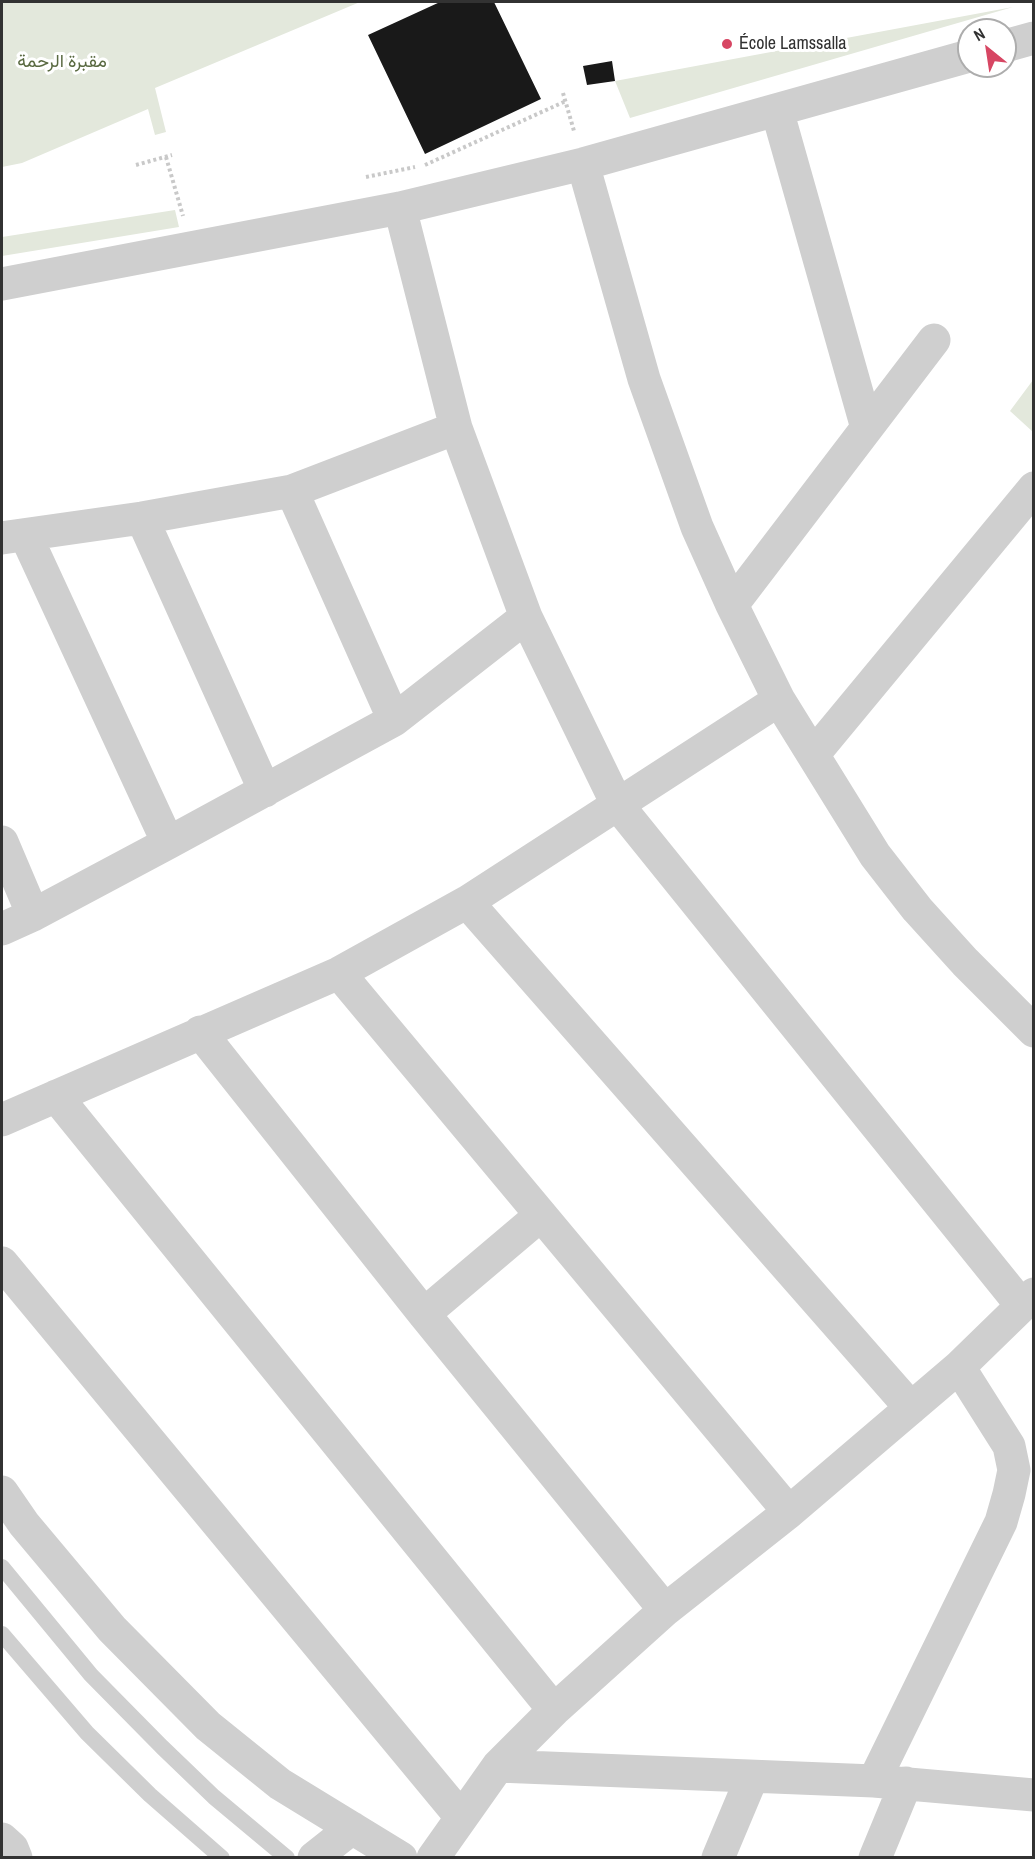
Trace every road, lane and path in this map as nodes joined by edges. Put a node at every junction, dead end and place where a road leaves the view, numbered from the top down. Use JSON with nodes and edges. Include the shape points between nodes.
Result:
{"nodes":[{"id":1,"x":1034,"y":38,"type":"edge"},
{"id":2,"x":1017,"y":43,"type":"edge"},
{"id":3,"x":957,"y":59,"type":"edge"},
{"id":4,"x":563,"y":93,"type":"dead end"},
{"id":5,"x":566,"y":101,"type":"junction"},
{"id":6,"x":777,"y":110,"type":"junction"},
{"id":7,"x":172,"y":155,"type":"dead end"},
{"id":8,"x":166,"y":157,"type":"junction"},
{"id":9,"x":583,"y":164,"type":"junction"},
{"id":10,"x":136,"y":165,"type":"dead end"},
{"id":11,"x":356,"y":179,"type":"dead end"},
{"id":12,"x":400,"y":208,"type":"junction"},
{"id":13,"x":194,"y":214,"type":"dead end"},
{"id":14,"x":2,"y":284,"type":"edge"},
{"id":15,"x":934,"y":340,"type":"dead end"},
{"id":16,"x":456,"y":428,"type":"junction"},
{"id":17,"x":867,"y":428,"type":"junction"},
{"id":18,"x":1034,"y":488,"type":"edge"},
{"id":19,"x":292,"y":491,"type":"junction"},
{"id":20,"x":142,"y":518,"type":"junction"},
{"id":21,"x":14,"y":537,"type":"edge"},
{"id":22,"x":732,"y":605,"type":"junction"},
{"id":23,"x":525,"y":617,"type":"junction"},
{"id":24,"x":779,"y":700,"type":"junction"},
{"id":25,"x":394,"y":720,"type":"junction"},
{"id":26,"x":813,"y":755,"type":"junction"},
{"id":27,"x":265,"y":791,"type":"junction"},
{"id":28,"x":617,"y":804,"type":"junction"},
{"id":29,"x":2,"y":842,"type":"edge"},
{"id":30,"x":168,"y":843,"type":"junction"},
{"id":31,"x":467,"y":902,"type":"junction"},
{"id":32,"x":33,"y":915,"type":"junction"},
{"id":33,"x":2,"y":929,"type":"edge"},
{"id":34,"x":339,"y":973,"type":"junction"},
{"id":35,"x":1031,"y":1025,"type":"edge"},
{"id":36,"x":200,"y":1032,"type":"junction"},
{"id":37,"x":56,"y":1096,"type":"junction"},
{"id":38,"x":2,"y":1120,"type":"edge"},
{"id":39,"x":541,"y":1215,"type":"junction"},
{"id":40,"x":2,"y":1263,"type":"edge"},
{"id":41,"x":1028,"y":1300,"type":"edge"},
{"id":42,"x":424,"y":1314,"type":"junction"},
{"id":43,"x":959,"y":1368,"type":"junction"},
{"id":44,"x":911,"y":1408,"type":"junction"},
{"id":45,"x":2,"y":1492,"type":"edge"},
{"id":46,"x":789,"y":1512,"type":"junction"},
{"id":47,"x":2,"y":1567,"type":"edge"},
{"id":48,"x":665,"y":1610,"type":"junction"},
{"id":49,"x":2,"y":1634,"type":"edge"},
{"id":50,"x":554,"y":1710,"type":"junction"},
{"id":51,"x":498,"y":1766,"type":"junction"},
{"id":52,"x":752,"y":1777,"type":"junction"},
{"id":53,"x":890,"y":1782,"type":"junction"},
{"id":54,"x":1034,"y":1795,"type":"edge"},
{"id":55,"x":461,"y":1817,"type":"junction"},
{"id":56,"x":352,"y":1828,"type":"junction"},
{"id":57,"x":2,"y":1839,"type":"edge"},
{"id":58,"x":16,"y":1857,"type":"edge"},
{"id":59,"x":222,"y":1857,"type":"edge"},
{"id":60,"x":287,"y":1857,"type":"edge"},
{"id":61,"x":314,"y":1857,"type":"edge"},
{"id":62,"x":401,"y":1857,"type":"edge"},
{"id":63,"x":433,"y":1857,"type":"edge"},
{"id":64,"x":718,"y":1857,"type":"edge"},
{"id":65,"x":875,"y":1857,"type":"edge"}],
"edges":[{"from":1,"to":2,"type":"street"},
{"from":3,"to":6,"type":"street"},
{"from":4,"to":5,"type":"path"},
{"from":5,"to":9,"type":"path"},
{"from":5,"to":11,"type":"path","via":[[426,164]]},
{"from":6,"to":9,"type":"street"},
{"from":6,"to":17,"type":"street"},
{"from":7,"to":8,"type":"path"},
{"from":8,"to":10,"type":"path"},
{"from":8,"to":13,"type":"path","via":[[182,216]]},
{"from":9,"to":12,"type":"street"},
{"from":9,"to":22,"type":"street","via":[[644,379],[698,527]]},
{"from":12,"to":14,"type":"street"},
{"from":12,"to":16,"type":"street"},
{"from":15,"to":17,"type":"street"},
{"from":16,"to":19,"type":"street"},
{"from":16,"to":23,"type":"street"},
{"from":17,"to":22,"type":"street"},
{"from":18,"to":26,"type":"street"},
{"from":19,"to":20,"type":"street"},
{"from":19,"to":25,"type":"street"},
{"from":20,"to":21,"type":"street"},
{"from":20,"to":27,"type":"street"},
{"from":21,"to":30,"type":"street"},
{"from":22,"to":24,"type":"street"},
{"from":23,"to":25,"type":"street"},
{"from":23,"to":28,"type":"street"},
{"from":24,"to":26,"type":"street"},
{"from":24,"to":28,"type":"street"},
{"from":25,"to":27,"type":"street"},
{"from":26,"to":35,"type":"street","via":[[875,855],[917,909]]},
{"from":27,"to":30,"type":"street"},
{"from":28,"to":31,"type":"street"},
{"from":28,"to":41,"type":"street"},
{"from":29,"to":32,"type":"street"},
{"from":30,"to":32,"type":"street"},
{"from":31,"to":34,"type":"street"},
{"from":31,"to":44,"type":"street"},
{"from":32,"to":33,"type":"street"},
{"from":34,"to":36,"type":"street"},
{"from":34,"to":39,"type":"street"},
{"from":36,"to":37,"type":"street"},
{"from":36,"to":42,"type":"street"},
{"from":37,"to":38,"type":"street"},
{"from":37,"to":50,"type":"street"},
{"from":39,"to":42,"type":"street"},
{"from":39,"to":46,"type":"street"},
{"from":40,"to":55,"type":"street"},
{"from":41,"to":43,"type":"street"},
{"from":42,"to":48,"type":"street"},
{"from":43,"to":44,"type":"street"},
{"from":43,"to":53,"type":"street","via":[[1009,1446],[1014,1470],[1000,1522]]},
{"from":44,"to":46,"type":"street"},
{"from":45,"to":56,"type":"street","via":[[112,1629],[208,1726],[280,1784]]},
{"from":46,"to":48,"type":"street"},
{"from":47,"to":60,"type":"lane","via":[[91,1676],[130,1716],[214,1797]]},
{"from":48,"to":50,"type":"street"},
{"from":49,"to":59,"type":"lane","via":[[87,1733],[150,1795]]},
{"from":50,"to":51,"type":"street"},
{"from":51,"to":52,"type":"street"},
{"from":51,"to":55,"type":"street"},
{"from":52,"to":53,"type":"street"},
{"from":52,"to":64,"type":"street"},
{"from":53,"to":54,"type":"street"},
{"from":53,"to":65,"type":"street"},
{"from":55,"to":63,"type":"street"},
{"from":56,"to":61,"type":"street"},
{"from":56,"to":62,"type":"street"},
{"from":57,"to":58,"type":"street"}]}
